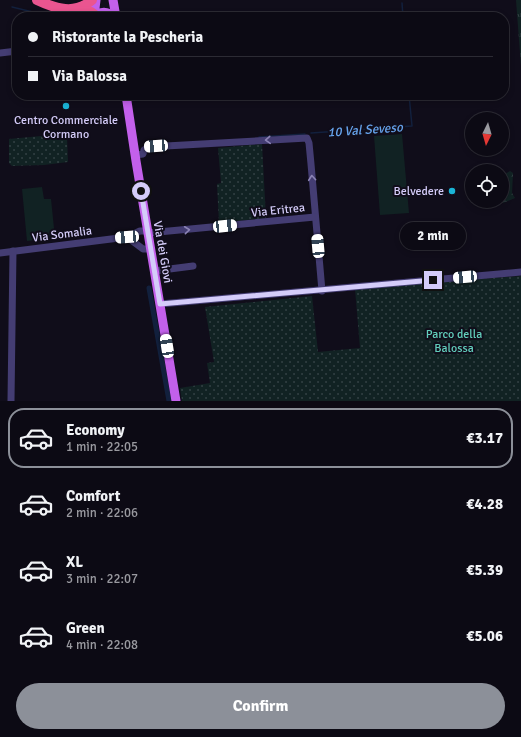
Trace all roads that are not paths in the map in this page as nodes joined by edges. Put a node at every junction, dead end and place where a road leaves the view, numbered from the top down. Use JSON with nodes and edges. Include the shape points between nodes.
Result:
{"nodes":[{"id":1,"x":37,"y":0,"type":"edge"},
{"id":2,"x":92,"y":0,"type":"edge"},
{"id":3,"x":96,"y":0,"type":"edge"},
{"id":4,"x":113,"y":0,"type":"edge"},
{"id":5,"x":69,"y":10,"type":"junction"},
{"id":6,"x":91,"y":12,"type":"edge"},
{"id":7,"x":95,"y":12,"type":"edge"},
{"id":8,"x":114,"y":12,"type":"edge"},
{"id":9,"x":126,"y":100,"type":"edge"},
{"id":10,"x":139,"y":154,"type":"junction"},
{"id":11,"x":315,"y":217,"type":"junction"},
{"id":12,"x":148,"y":232,"type":"junction"},
{"id":13,"x":127,"y":237,"type":"junction"},
{"id":14,"x":151,"y":249,"type":"junction"},
{"id":15,"x":7,"y":252,"type":"edge"},
{"id":16,"x":193,"y":266,"type":"dead end"},
{"id":17,"x":154,"y":271,"type":"junction"},
{"id":18,"x":521,"y":272,"type":"edge"},
{"id":19,"x":322,"y":291,"type":"junction"},
{"id":20,"x":160,"y":304,"type":"junction"},
{"id":21,"x":11,"y":401,"type":"edge"},
{"id":22,"x":176,"y":401,"type":"edge"}],
"edges":[{"from":1,"to":5,"type":"highway"},
{"from":2,"to":5,"type":"highway","via":[[81,8]]},
{"from":3,"to":7,"type":"main road"},
{"from":4,"to":8,"type":"main road"},
{"from":5,"to":6,"type":"highway"},
{"from":9,"to":10,"type":"main road","name":"Via dei Giovi"},
{"from":11,"to":10,"type":"street","one_way":true,"via":[[307,138],[148,147]]},
{"from":10,"to":12,"type":"main road","name":"Via dei Giovi"},
{"from":12,"to":11,"type":"street","name":"Via Eritrea","one_way":true},
{"from":11,"to":19,"type":"street"},
{"from":12,"to":13,"type":"street","name":"Via Somalia","via":[[140,231]]},
{"from":12,"to":14,"type":"main road","name":"Via dei Giovi"},
{"from":13,"to":14,"type":"street","via":[[143,249]]},
{"from":13,"to":15,"type":"street","name":"Via Somalia"},
{"from":14,"to":17,"type":"main road","name":"Via dei Giovi"},
{"from":15,"to":21,"type":"street"},
{"from":16,"to":17,"type":"street"},
{"from":17,"to":20,"type":"main road","name":"Via dei Giovi"},
{"from":18,"to":19,"type":"street"},
{"from":19,"to":20,"type":"street"},
{"from":20,"to":22,"type":"main road","name":"Via dei Giovi"}]}
